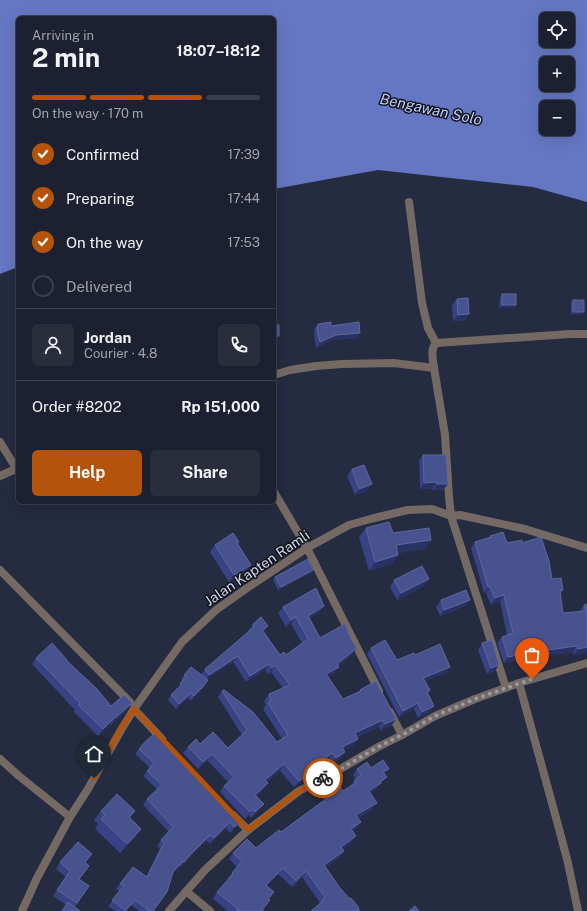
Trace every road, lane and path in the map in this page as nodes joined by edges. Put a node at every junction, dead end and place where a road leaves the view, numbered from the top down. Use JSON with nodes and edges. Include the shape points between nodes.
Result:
{"nodes":[{"id":1,"x":409,"y":202,"type":"dead end"},
{"id":2,"x":587,"y":334,"type":"edge"},
{"id":3,"x":436,"y":343,"type":"junction"},
{"id":4,"x":434,"y":368,"type":"junction"},
{"id":5,"x":276,"y":374,"type":"edge"},
{"id":6,"x":0,"y":442,"type":"edge"},
{"id":7,"x":16,"y":466,"type":"edge"},
{"id":8,"x":16,"y":468,"type":"edge"},
{"id":9,"x":0,"y":476,"type":"edge"},
{"id":10,"x":276,"y":495,"type":"edge"},
{"id":11,"x":452,"y":516,"type":"junction"},
{"id":12,"x":307,"y":548,"type":"junction"},
{"id":13,"x":587,"y":548,"type":"edge"},
{"id":14,"x":0,"y":570,"type":"edge"},
{"id":15,"x":587,"y":663,"type":"edge"},
{"id":16,"x":518,"y":684,"type":"junction"},
{"id":17,"x":506,"y":688,"type":"junction"},
{"id":18,"x":135,"y":709,"type":"junction"},
{"id":19,"x":402,"y":735,"type":"junction"},
{"id":20,"x":166,"y":744,"type":"edge"},
{"id":21,"x":0,"y":759,"type":"edge"},
{"id":22,"x":226,"y":807,"type":"edge"},
{"id":23,"x":70,"y":817,"type":"junction"},
{"id":24,"x":248,"y":830,"type":"junction"},
{"id":25,"x":186,"y":891,"type":"junction"},
{"id":26,"x":22,"y":911,"type":"edge"},
{"id":27,"x":169,"y":911,"type":"edge"},
{"id":28,"x":210,"y":911,"type":"edge"},
{"id":29,"x":578,"y":911,"type":"edge"}],
"edges":[{"from":1,"to":3,"type":"street","via":[[422,303],[428,328]]},
{"from":2,"to":3,"type":"street"},
{"from":3,"to":4,"type":"street","via":[[432,347]]},
{"from":4,"to":5,"type":"street","via":[[394,364],[342,364],[290,370]]},
{"from":4,"to":11,"type":"street","via":[[445,435]]},
{"from":6,"to":7,"type":"street"},
{"from":8,"to":9,"type":"street"},
{"from":10,"to":12,"type":"street"},
{"from":11,"to":12,"type":"street","name":"Jalan Kapten Ramli","via":[[432,509],[408,510],[349,525]]},
{"from":11,"to":13,"type":"street","name":"Jalan Kapten Ramli","via":[[460,515],[525,528]]},
{"from":11,"to":17,"type":"street"},
{"from":12,"to":18,"type":"street","name":"Jalan Kapten Ramli","via":[[216,610],[182,642]]},
{"from":12,"to":19,"type":"street"},
{"from":14,"to":18,"type":"street"},
{"from":15,"to":16,"type":"street"},
{"from":16,"to":17,"type":"street"},
{"from":16,"to":29,"type":"street","via":[[558,825]]},
{"from":17,"to":19,"type":"street","via":[[435,716]]},
{"from":18,"to":20,"type":"street"},
{"from":18,"to":23,"type":"street","name":"Jalan Kapten Ramli","via":[[120,730],[88,790]]},
{"from":19,"to":24,"type":"street","via":[[298,792]]},
{"from":21,"to":23,"type":"street"},
{"from":22,"to":24,"type":"street"},
{"from":23,"to":26,"type":"street","name":"Jalan Kapten Ramli","via":[[36,878]]},
{"from":24,"to":25,"type":"street"},
{"from":25,"to":27,"type":"street"},
{"from":25,"to":28,"type":"street"}]}
